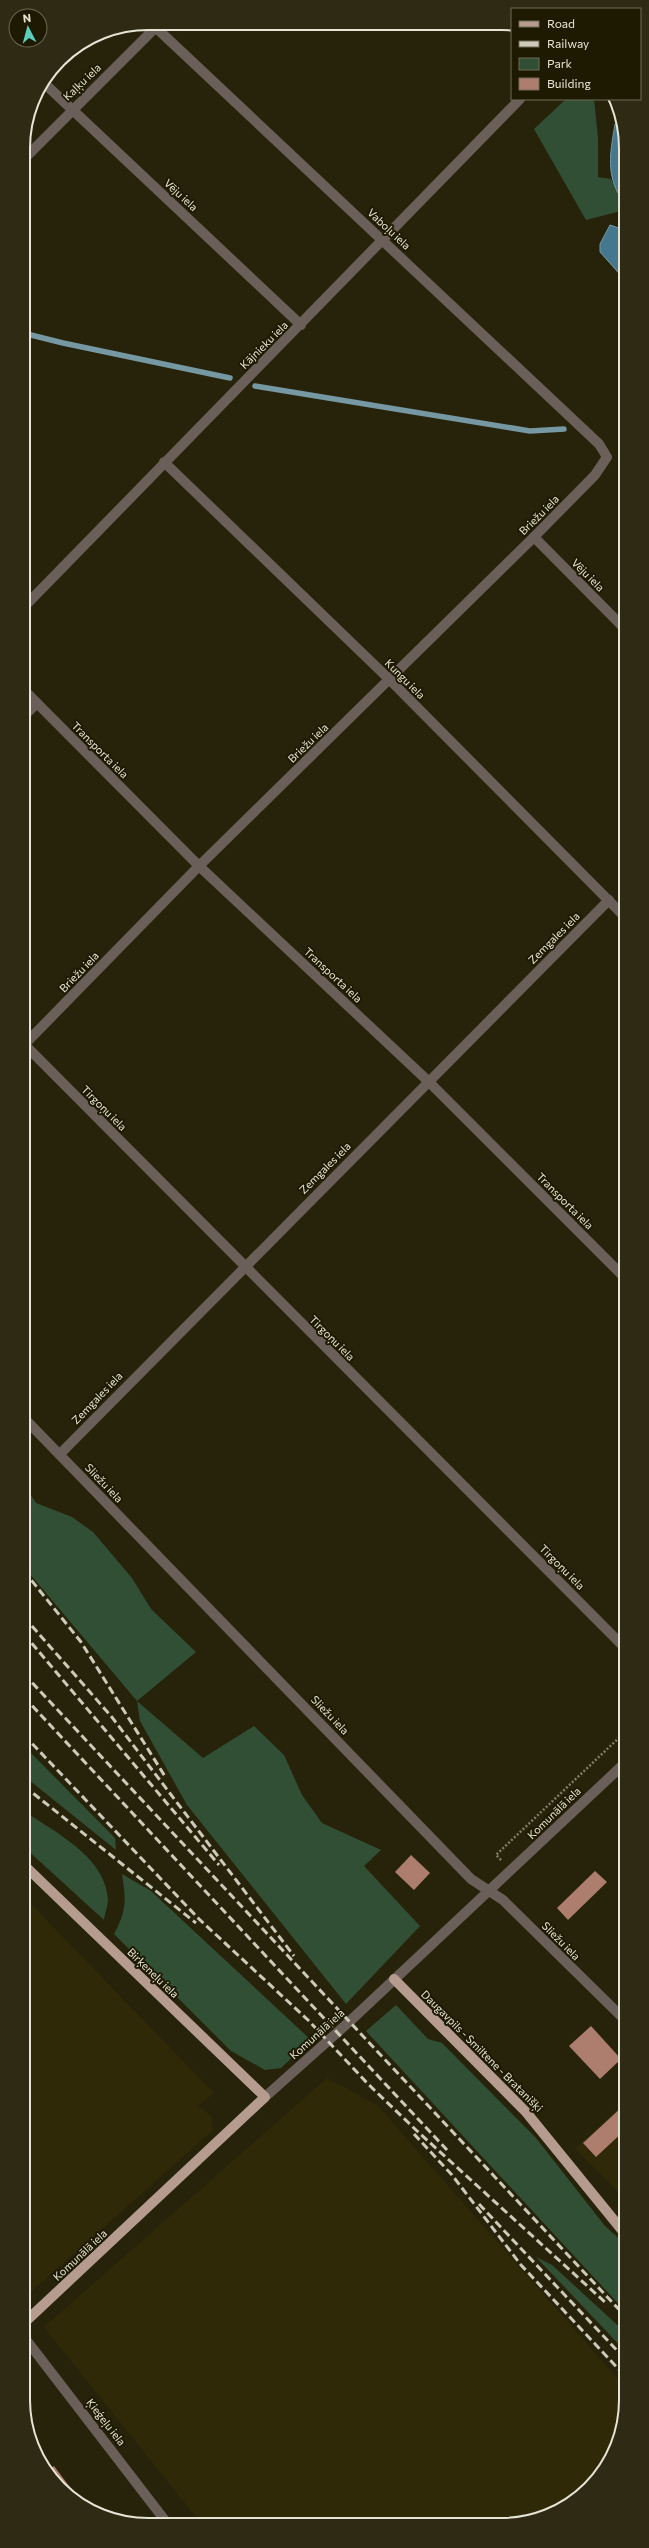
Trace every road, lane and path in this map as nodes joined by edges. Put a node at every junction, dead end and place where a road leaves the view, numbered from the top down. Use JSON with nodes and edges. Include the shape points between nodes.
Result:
{"nodes":[{"id":1,"x":149,"y":30,"type":"edge"},
{"id":2,"x":161,"y":30,"type":"edge"},
{"id":3,"x":48,"y":86,"type":"edge"},
{"id":4,"x":519,"y":100,"type":"edge"},
{"id":5,"x":72,"y":109,"type":"junction"},
{"id":6,"x":30,"y":153,"type":"edge"},
{"id":7,"x":384,"y":240,"type":"junction"},
{"id":8,"x":301,"y":325,"type":"junction"},
{"id":9,"x":607,"y":457,"type":"joint"},
{"id":10,"x":164,"y":462,"type":"junction"},
{"id":11,"x":534,"y":538,"type":"junction"},
{"id":12,"x":30,"y":601,"type":"edge"},
{"id":13,"x":619,"y":623,"type":"edge"},
{"id":14,"x":390,"y":680,"type":"junction"},
{"id":15,"x":30,"y":695,"type":"edge"},
{"id":16,"x":37,"y":703,"type":"junction"},
{"id":17,"x":30,"y":711,"type":"edge"},
{"id":18,"x":199,"y":866,"type":"junction"},
{"id":19,"x":609,"y":900,"type":"junction"},
{"id":20,"x":619,"y":911,"type":"edge"},
{"id":21,"x":30,"y":1039,"type":"edge"},
{"id":22,"x":30,"y":1051,"type":"edge"},
{"id":23,"x":428,"y":1081,"type":"junction"},
{"id":24,"x":244,"y":1266,"type":"junction"},
{"id":25,"x":619,"y":1272,"type":"edge"},
{"id":26,"x":30,"y":1424,"type":"edge"},
{"id":27,"x":60,"y":1454,"type":"junction"},
{"id":28,"x":619,"y":1641,"type":"edge"},
{"id":29,"x":619,"y":1739,"type":"edge"},
{"id":30,"x":619,"y":1769,"type":"edge"},
{"id":31,"x":496,"y":1855,"type":"dead end"},
{"id":32,"x":30,"y":1872,"type":"edge"},
{"id":33,"x":489,"y":1891,"type":"junction"},
{"id":34,"x":394,"y":1979,"type":"junction"},
{"id":35,"x":619,"y":2014,"type":"edge"},
{"id":36,"x":265,"y":2097,"type":"junction"},
{"id":37,"x":619,"y":2226,"type":"edge"},
{"id":38,"x":30,"y":2316,"type":"edge"},
{"id":39,"x":30,"y":2345,"type":"edge"},
{"id":40,"x":163,"y":2518,"type":"edge"}],
"edges":[{"from":1,"to":5,"type":"street","name":"Kaļķu iela"},
{"from":2,"to":7,"type":"street","name":"Vaboļu iela"},
{"from":3,"to":5,"type":"street","name":"Vēju iela"},
{"from":4,"to":7,"type":"street","name":"Kājnieku iela"},
{"from":5,"to":6,"type":"street","name":"Kaļķu iela"},
{"from":5,"to":8,"type":"street","name":"Vēju iela"},
{"from":7,"to":8,"type":"street","name":"Kājnieku iela"},
{"from":7,"to":9,"type":"street","name":"Vaboļu iela","via":[[599,444]]},
{"from":8,"to":10,"type":"street","name":"Kājnieku iela"},
{"from":9,"to":11,"type":"street","name":"Briežu iela","via":[[595,475]]},
{"from":10,"to":12,"type":"street","name":"Kājnieku iela"},
{"from":10,"to":14,"type":"street","name":"Kungu iela"},
{"from":11,"to":13,"type":"street","name":"Vēju iela"},
{"from":11,"to":14,"type":"street","name":"Briežu iela"},
{"from":14,"to":18,"type":"street","name":"Briežu iela"},
{"from":14,"to":19,"type":"street","name":"Kungu iela"},
{"from":15,"to":16,"type":"street","name":"Transporta iela"},
{"from":16,"to":17,"type":"street"},
{"from":16,"to":18,"type":"street","name":"Transporta iela"},
{"from":18,"to":21,"type":"street","name":"Briežu iela"},
{"from":18,"to":23,"type":"street","name":"Transporta iela"},
{"from":19,"to":20,"type":"street","name":"Kungu iela"},
{"from":19,"to":23,"type":"street","name":"Zemgales iela"},
{"from":22,"to":24,"type":"street","name":"Tirgoņu iela"},
{"from":23,"to":24,"type":"street","name":"Zemgales iela"},
{"from":23,"to":25,"type":"street","name":"Transporta iela"},
{"from":24,"to":27,"type":"street","name":"Zemgales iela"},
{"from":24,"to":28,"type":"street","name":"Tirgoņu iela"},
{"from":26,"to":27,"type":"street","name":"Sliežu iela"},
{"from":27,"to":33,"type":"street","name":"Sliežu iela","via":[[466,1873]]},
{"from":29,"to":31,"type":"path"},
{"from":30,"to":33,"type":"street","name":"Komunālā iela"},
{"from":32,"to":36,"type":"main road","name":"Birķeneļu iela"},
{"from":33,"to":34,"type":"street","name":"Komunālā iela"},
{"from":33,"to":35,"type":"street","name":"Sliežu iela","via":[[503,1900]]},
{"from":34,"to":36,"type":"street","name":"Komunālā iela"},
{"from":34,"to":37,"type":"main road","name":"Daugavpils - Smiltene - Bratanišķi","via":[[526,2112]]},
{"from":36,"to":38,"type":"main road","name":"Komunālā iela"},
{"from":39,"to":40,"type":"street","name":"Ķieģeļu iela"}]}
